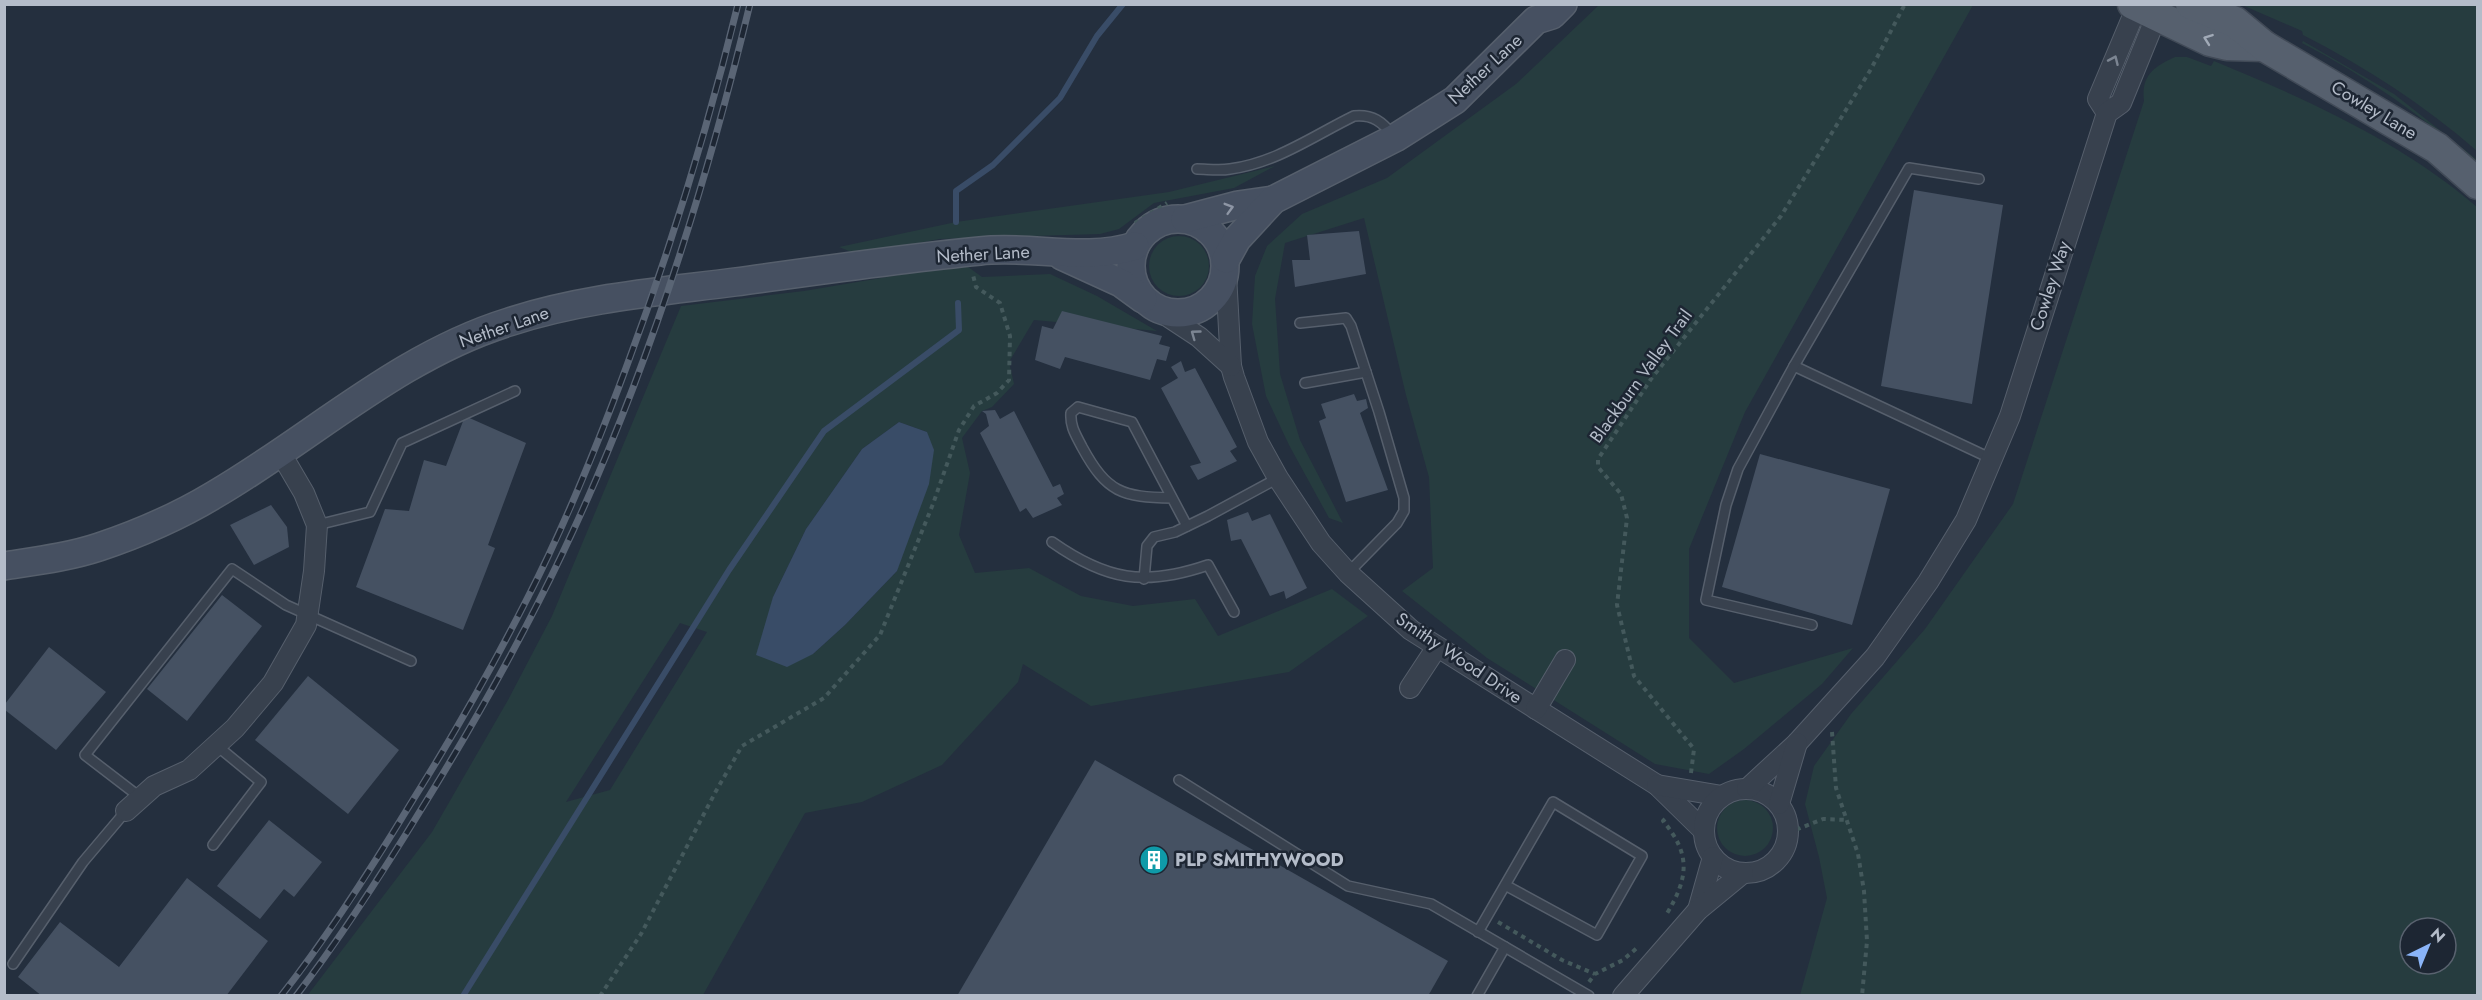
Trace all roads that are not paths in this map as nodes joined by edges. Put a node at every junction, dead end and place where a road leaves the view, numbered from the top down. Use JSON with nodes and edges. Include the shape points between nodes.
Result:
{"nodes":[{"id":1,"x":1563,"y":4,"type":"edge"},
{"id":2,"x":2191,"y":4,"type":"edge"},
{"id":3,"x":2145,"y":8,"type":"edge"},
{"id":4,"x":1537,"y":12,"type":"edge"},
{"id":5,"x":2264,"y":46,"type":"junction"},
{"id":6,"x":1395,"y":138,"type":"junction"},
{"id":7,"x":1197,"y":169,"type":"dead end"},
{"id":8,"x":1979,"y":179,"type":"dead end"},
{"id":9,"x":2478,"y":184,"type":"edge"},
{"id":10,"x":1274,"y":200,"type":"junction"},
{"id":11,"x":1185,"y":219,"type":"junction"},
{"id":12,"x":1135,"y":246,"type":"junction"},
{"id":13,"x":1057,"y":253,"type":"junction"},
{"id":14,"x":1226,"y":266,"type":"junction"},
{"id":15,"x":1149,"y":303,"type":"junction"},
{"id":16,"x":1300,"y":323,"type":"dead end"},
{"id":17,"x":1231,"y":366,"type":"junction"},
{"id":18,"x":1794,"y":366,"type":"junction"},
{"id":19,"x":1366,"y":372,"type":"junction"},
{"id":20,"x":1305,"y":383,"type":"dead end"},
{"id":21,"x":515,"y":390,"type":"dead end"},
{"id":22,"x":280,"y":452,"type":"junction"},
{"id":23,"x":1992,"y":459,"type":"junction"},
{"id":24,"x":1278,"y":478,"type":"junction"},
{"id":25,"x":1172,"y":498,"type":"junction"},
{"id":26,"x":316,"y":525,"type":"junction"},
{"id":27,"x":1187,"y":526,"type":"junction"},
{"id":28,"x":1052,"y":542,"type":"dead end"},
{"id":29,"x":4,"y":566,"type":"edge"},
{"id":30,"x":1348,"y":573,"type":"junction"},
{"id":31,"x":1144,"y":579,"type":"junction"},
{"id":32,"x":1234,"y":612,"type":"dead end"},
{"id":33,"x":307,"y":614,"type":"junction"},
{"id":34,"x":1812,"y":626,"type":"dead end"},
{"id":35,"x":1437,"y":647,"type":"junction"},
{"id":36,"x":1565,"y":660,"type":"dead end"},
{"id":37,"x":411,"y":661,"type":"dead end"},
{"id":38,"x":1410,"y":688,"type":"dead end"},
{"id":39,"x":1536,"y":709,"type":"junction"},
{"id":40,"x":1797,"y":743,"type":"junction"},
{"id":41,"x":216,"y":745,"type":"junction"},
{"id":42,"x":1179,"y":780,"type":"dead end"},
{"id":43,"x":1657,"y":785,"type":"junction"},
{"id":44,"x":1747,"y":789,"type":"junction"},
{"id":45,"x":1722,"y":796,"type":"junction"},
{"id":46,"x":133,"y":804,"type":"junction"},
{"id":47,"x":1779,"y":804,"type":"junction"},
{"id":48,"x":1704,"y":831,"type":"junction"},
{"id":49,"x":213,"y":845,"type":"dead end"},
{"id":50,"x":1713,"y":857,"type":"junction"},
{"id":51,"x":1743,"y":873,"type":"junction"},
{"id":52,"x":1505,"y":885,"type":"junction"},
{"id":53,"x":1698,"y":910,"type":"junction"},
{"id":54,"x":1478,"y":932,"type":"junction"},
{"id":55,"x":1505,"y":947,"type":"junction"},
{"id":56,"x":13,"y":964,"type":"dead end"},
{"id":57,"x":1585,"y":993,"type":"edge"},
{"id":58,"x":1477,"y":996,"type":"edge"},
{"id":59,"x":1623,"y":996,"type":"edge"}],
"edges":[{"from":1,"to":4,"type":"main road","name":"Nether Lane","via":[[1552,15]]},
{"from":2,"to":5,"type":"main road","name":"Cowley Lane","via":[[2235,22]]},
{"from":5,"to":3,"type":"main road","name":"Cowley Lane","one_way":true,"via":[[2210,41]]},
{"from":3,"to":23,"type":"street","name":"Cowley Way","via":[[2121,103],[2107,113],[2010,416]]},
{"from":4,"to":6,"type":"main road","name":"Nether Lane","via":[[1455,100]]},
{"from":5,"to":9,"type":"main road","name":"Cowley Lane","via":[[2437,148]]},
{"from":6,"to":7,"type":"lane","via":[[1377,119],[1354,116],[1295,149],[1256,164],[1227,170]]},
{"from":6,"to":10,"type":"main road","name":"Nether Lane"},
{"from":8,"to":18,"type":"lane","via":[[1909,168]]},
{"from":11,"to":10,"type":"main road","name":"Nether Lane","one_way":true},
{"from":10,"to":14,"type":"main road","name":"Nether Lane","via":[[1237,239]]},
{"from":11,"to":12,"type":"main road","via":[[1156,224]]},
{"from":11,"to":14,"type":"main road","via":[[1212,232],[1221,244]]},
{"from":12,"to":13,"type":"main road","name":"Nether Lane","via":[[1109,252]]},
{"from":12,"to":15,"type":"main road","via":[[1131,273]]},
{"from":13,"to":15,"type":"main road","name":"Nether Lane","via":[[1121,283]]},
{"from":13,"to":22,"type":"main road","name":"Nether Lane","via":[[982,250],[562,307],[507,322],[448,346],[374,389]]},
{"from":14,"to":15,"type":"main road","via":[[1221,288],[1199,309],[1177,313]]},
{"from":14,"to":17,"type":"street","name":"Smithy Wood Drive"},
{"from":17,"to":15,"type":"street","name":"Smithy Wood Drive","one_way":true,"via":[[1199,337]]},
{"from":16,"to":19,"type":"lane","via":[[1346,318]]},
{"from":17,"to":24,"type":"street","name":"Smithy Wood Drive","via":[[1258,442]]},
{"from":18,"to":23,"type":"lane"},
{"from":18,"to":34,"type":"lane","via":[[1738,469],[1726,505],[1706,600]]},
{"from":19,"to":20,"type":"lane"},
{"from":19,"to":30,"type":"lane","via":[[1404,498],[1404,511]]},
{"from":21,"to":26,"type":"lane","via":[[402,443],[370,513]]},
{"from":22,"to":26,"type":"street","via":[[304,493]]},
{"from":22,"to":29,"type":"main road","name":"Nether Lane","via":[[213,496],[152,526],[97,548]]},
{"from":23,"to":40,"type":"street","name":"Cowley Way","via":[[1966,520],[1928,582],[1875,657]]},
{"from":24,"to":27,"type":"lane"},
{"from":24,"to":30,"type":"street","name":"Smithy Wood Drive","via":[[1321,543]]},
{"from":25,"to":25,"type":"lane","via":[[1142,498],[1120,492],[1095,472],[1070,425],[1071,413],[1078,407],[1132,422]]},
{"from":25,"to":27,"type":"lane"},
{"from":26,"to":33,"type":"street"},
{"from":27,"to":31,"type":"lane","via":[[1155,537],[1147,546]]},
{"from":28,"to":31,"type":"lane","via":[[1103,572]]},
{"from":30,"to":35,"type":"street","name":"Smithy Wood Drive"},
{"from":31,"to":32,"type":"lane","via":[[1182,574],[1208,565]]},
{"from":33,"to":37,"type":"lane"},
{"from":33,"to":41,"type":"street","via":[[306,624],[273,682]]},
{"from":33,"to":46,"type":"lane","via":[[286,605],[232,569],[85,755]]},
{"from":35,"to":38,"type":"street"},
{"from":35,"to":39,"type":"street","name":"Smithy Wood Drive"},
{"from":36,"to":39,"type":"street"},
{"from":39,"to":43,"type":"street","name":"Smithy Wood Drive"},
{"from":40,"to":44,"type":"street","name":"Cowley Way"},
{"from":40,"to":47,"type":"street","name":"Cowley Way"},
{"from":41,"to":46,"type":"street","via":[[189,770],[154,786]]},
{"from":41,"to":49,"type":"lane","via":[[261,782]]},
{"from":42,"to":54,"type":"lane","via":[[1348,886],[1431,904]]},
{"from":43,"to":45,"type":"street","name":"Smithy Wood Drive"},
{"from":43,"to":48,"type":"street","name":"Smithy Wood Drive"},
{"from":44,"to":45,"type":"street"},
{"from":44,"to":47,"type":"street","via":[[1761,791]]},
{"from":45,"to":48,"type":"street","via":[[1712,807]]},
{"from":46,"to":56,"type":"lane","via":[[82,862]]},
{"from":47,"to":51,"type":"street","via":[[1786,817],[1787,845],[1776,862],[1763,870]]},
{"from":48,"to":50,"type":"street"},
{"from":50,"to":51,"type":"street","via":[[1723,867]]},
{"from":50,"to":53,"type":"street"},
{"from":51,"to":53,"type":"street"},
{"from":52,"to":52,"type":"lane","via":[[1553,802],[1642,856],[1597,935]]},
{"from":52,"to":54,"type":"lane"},
{"from":53,"to":59,"type":"street"},
{"from":54,"to":55,"type":"lane"},
{"from":55,"to":57,"type":"lane"},
{"from":55,"to":58,"type":"lane"}]}
